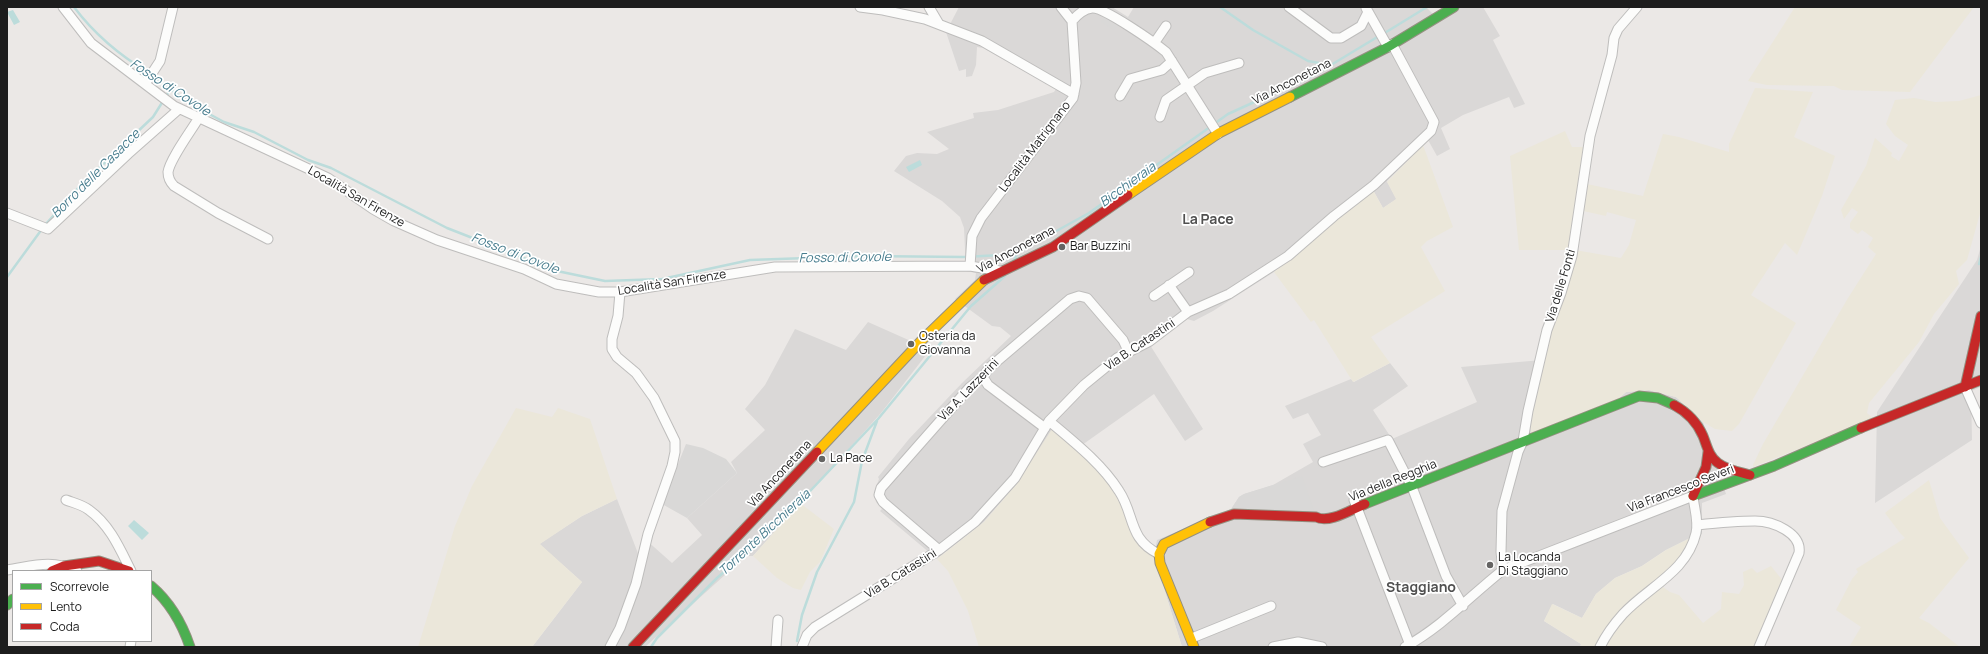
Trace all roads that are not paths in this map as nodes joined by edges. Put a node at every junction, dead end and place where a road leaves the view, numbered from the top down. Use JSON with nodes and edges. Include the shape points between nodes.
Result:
{"nodes":[{"id":1,"x":63,"y":7,"type":"edge"},
{"id":2,"x":173,"y":7,"type":"edge"},
{"id":3,"x":860,"y":7,"type":"edge"},
{"id":4,"x":928,"y":7,"type":"edge"},
{"id":5,"x":1061,"y":7,"type":"edge"},
{"id":6,"x":1289,"y":7,"type":"edge"},
{"id":7,"x":1454,"y":7,"type":"edge"},
{"id":8,"x":1637,"y":7,"type":"edge"},
{"id":9,"x":1366,"y":9,"type":"edge"},
{"id":10,"x":1072,"y":21,"type":"junction"},
{"id":11,"x":939,"y":24,"type":"junction"},
{"id":12,"x":1166,"y":26,"type":"dead end"},
{"id":13,"x":1155,"y":42,"type":"junction"},
{"id":14,"x":1388,"y":44,"type":"junction"},
{"id":15,"x":1172,"y":62,"type":"junction"},
{"id":16,"x":1240,"y":63,"type":"dead end"},
{"id":17,"x":150,"y":77,"type":"junction"},
{"id":18,"x":1187,"y":85,"type":"junction"},
{"id":19,"x":1074,"y":94,"type":"junction"},
{"id":20,"x":1120,"y":96,"type":"dead end"},
{"id":21,"x":179,"y":109,"type":"junction"},
{"id":22,"x":1160,"y":117,"type":"dead end"},
{"id":23,"x":198,"y":119,"type":"junction"},
{"id":24,"x":1218,"y":134,"type":"junction"},
{"id":25,"x":7,"y":213,"type":"edge"},
{"id":26,"x":268,"y":239,"type":"dead end"},
{"id":27,"x":970,"y":264,"type":"junction"},
{"id":28,"x":1000,"y":271,"type":"junction"},
{"id":29,"x":1189,"y":272,"type":"dead end"},
{"id":30,"x":1169,"y":285,"type":"junction"},
{"id":31,"x":620,"y":292,"type":"junction"},
{"id":32,"x":1154,"y":296,"type":"dead end"},
{"id":33,"x":1188,"y":312,"type":"junction"},
{"id":34,"x":1981,"y":316,"type":"edge"},
{"id":35,"x":1128,"y":351,"type":"junction"},
{"id":36,"x":983,"y":377,"type":"junction"},
{"id":37,"x":1981,"y":380,"type":"edge"},
{"id":38,"x":1965,"y":387,"type":"junction"},
{"id":39,"x":1981,"y":423,"type":"edge"},
{"id":40,"x":1047,"y":424,"type":"junction"},
{"id":41,"x":1523,"y":441,"type":"junction"},
{"id":42,"x":1708,"y":452,"type":"junction"},
{"id":43,"x":1323,"y":462,"type":"dead end"},
{"id":44,"x":1718,"y":463,"type":"junction"},
{"id":45,"x":1706,"y":467,"type":"junction"},
{"id":46,"x":1750,"y":475,"type":"junction"},
{"id":47,"x":1412,"y":487,"type":"junction"},
{"id":48,"x":1720,"y":487,"type":"junction"},
{"id":49,"x":1693,"y":496,"type":"junction"},
{"id":50,"x":66,"y":500,"type":"dead end"},
{"id":51,"x":1354,"y":500,"type":"dead end"},
{"id":52,"x":1357,"y":509,"type":"junction"},
{"id":53,"x":1697,"y":525,"type":"junction"},
{"id":54,"x":939,"y":550,"type":"junction"},
{"id":55,"x":1158,"y":554,"type":"junction"},
{"id":56,"x":64,"y":566,"type":"junction"},
{"id":57,"x":7,"y":570,"type":"edge"},
{"id":58,"x":54,"y":570,"type":"edge"},
{"id":59,"x":74,"y":570,"type":"edge"},
{"id":60,"x":127,"y":570,"type":"edge"},
{"id":61,"x":130,"y":570,"type":"edge"},
{"id":62,"x":1504,"y":570,"type":"junction"},
{"id":63,"x":152,"y":587,"type":"edge"},
{"id":64,"x":1271,"y":606,"type":"dead end"},
{"id":65,"x":1463,"y":606,"type":"junction"},
{"id":66,"x":778,"y":620,"type":"dead end"},
{"id":67,"x":1193,"y":643,"type":"edge"},
{"id":68,"x":1408,"y":646,"type":"edge"},
{"id":69,"x":190,"y":647,"type":"edge"},
{"id":70,"x":610,"y":647,"type":"edge"},
{"id":71,"x":633,"y":647,"type":"edge"},
{"id":72,"x":776,"y":647,"type":"edge"},
{"id":73,"x":802,"y":647,"type":"edge"},
{"id":74,"x":1273,"y":647,"type":"edge"},
{"id":75,"x":1322,"y":647,"type":"edge"},
{"id":76,"x":1600,"y":647,"type":"edge"},
{"id":77,"x":1759,"y":647,"type":"edge"}],
"edges":[{"from":1,"to":17,"type":"street","name":"Località San Firenze","via":[[91,43]]},
{"from":2,"to":17,"type":"street","via":[[160,61]]},
{"from":3,"to":11,"type":"street"},
{"from":4,"to":11,"type":"street"},
{"from":5,"to":10,"type":"street"},
{"from":6,"to":9,"type":"street","via":[[1336,39],[1361,26]]},
{"from":7,"to":14,"type":"street","name":"Via Anconetana"},
{"from":8,"to":41,"type":"street","name":"Via delle Fonti","via":[[1618,29],[1614,38],[1612,55],[1590,136],[1572,256],[1547,330]]},
{"from":9,"to":14,"type":"street"},
{"from":10,"to":13,"type":"street","via":[[1083,11],[1096,8]]},
{"from":10,"to":19,"type":"street","name":"Località Matrignano","via":[[1076,83]]},
{"from":11,"to":19,"type":"street","via":[[982,41]]},
{"from":12,"to":13,"type":"street"},
{"from":13,"to":15,"type":"street"},
{"from":14,"to":24,"type":"street","name":"Via Anconetana"},
{"from":14,"to":33,"type":"street","name":"Via B. Catastini","via":[[1434,122],[1430,131],[1374,185],[1288,256],[1229,294]]},
{"from":15,"to":18,"type":"street"},
{"from":15,"to":20,"type":"street","via":[[1162,70],[1130,79]]},
{"from":16,"to":18,"type":"street","via":[[1205,73]]},
{"from":17,"to":21,"type":"street","name":"Località San Firenze"},
{"from":18,"to":22,"type":"street","via":[[1166,100]]},
{"from":18,"to":24,"type":"street"},
{"from":19,"to":27,"type":"street","name":"Località Matrignano","via":[[981,218],[975,228],[970,249]]},
{"from":21,"to":23,"type":"street","name":"Località San Firenze"},
{"from":21,"to":25,"type":"street","via":[[48,229]]},
{"from":23,"to":26,"type":"street","via":[[170,165],[170,181],[218,213]]},
{"from":23,"to":31,"type":"street","name":"Località San Firenze","via":[[328,178],[394,221],[437,240],[524,269],[570,288]]},
{"from":24,"to":28,"type":"street","name":"Via Anconetana","via":[[1053,247]]},
{"from":27,"to":28,"type":"street","name":"Località San Firenze"},
{"from":27,"to":31,"type":"street","name":"Località San Firenze","via":[[775,267]]},
{"from":28,"to":71,"type":"street","name":"Via Anconetana","via":[[972,289],[921,341]]},
{"from":29,"to":30,"type":"street"},
{"from":30,"to":32,"type":"street"},
{"from":30,"to":33,"type":"street"},
{"from":31,"to":70,"type":"street","via":[[612,348],[636,373],[654,398],[675,441],[675,452],[648,534],[636,584]]},
{"from":33,"to":35,"type":"street","name":"Via B. Catastini","via":[[1150,341]]},
{"from":34,"to":38,"type":"street"},
{"from":35,"to":36,"type":"street","name":"Via A. Lazzerini","via":[[1124,340],[1087,298],[1079,296],[1070,299],[989,368]]},
{"from":35,"to":40,"type":"street","name":"Via B. Catastini","via":[[1084,385]]},
{"from":36,"to":40,"type":"street","via":[[988,385]]},
{"from":36,"to":54,"type":"street","name":"Via A. Lazzerini","via":[[970,387],[880,491],[883,502]]},
{"from":37,"to":38,"type":"street","name":"Via Francesco Severi"},
{"from":38,"to":39,"type":"street"},
{"from":38,"to":46,"type":"street","name":"Via Francesco Severi"},
{"from":40,"to":54,"type":"street","name":"Via B. Catastini","via":[[1015,478],[997,500],[976,522]]},
{"from":40,"to":55,"type":"street","via":[[1077,445],[1119,490],[1140,540]]},
{"from":41,"to":42,"type":"street","name":"Via della Regghia","via":[[1625,400],[1639,396],[1654,396],[1671,402],[1686,412],[1701,432]]},
{"from":41,"to":47,"type":"street","name":"Via della Regghia"},
{"from":41,"to":62,"type":"street","name":"Via delle Fonti","via":[[1502,511]]},
{"from":42,"to":44,"type":"street","name":"Via della Regghia"},
{"from":42,"to":45,"type":"street","name":"Via della Regghia"},
{"from":43,"to":47,"type":"street","via":[[1388,440]]},
{"from":44,"to":46,"type":"street","name":"Via della Regghia","via":[[1732,471]]},
{"from":44,"to":48,"type":"street","name":"Via della Regghia"},
{"from":45,"to":48,"type":"street","via":[[1709,476]]},
{"from":45,"to":49,"type":"street","name":"Via della Regghia"},
{"from":46,"to":48,"type":"street","name":"Via Francesco Severi"},
{"from":47,"to":52,"type":"street","name":"Via della Regghia"},
{"from":47,"to":65,"type":"street","via":[[1446,576]]},
{"from":48,"to":49,"type":"street","name":"Via Francesco Severi"},
{"from":49,"to":53,"type":"street"},
{"from":49,"to":62,"type":"street","name":"Via Francesco Severi"},
{"from":50,"to":61,"type":"street","via":[[88,509],[103,521]]},
{"from":51,"to":52,"type":"street"},
{"from":52,"to":55,"type":"street","name":"Via della Regghia","via":[[1320,519],[1234,514],[1171,539],[1164,544]]},
{"from":52,"to":68,"type":"street"},
{"from":53,"to":76,"type":"street","via":[[1692,543],[1680,564],[1623,613]]},
{"from":53,"to":77,"type":"street","via":[[1757,521],[1774,525],[1797,539],[1800,546],[1799,554]]},
{"from":54,"to":73,"type":"street","name":"Via B. Catastini","via":[[815,627],[807,634]]},
{"from":55,"to":67,"type":"street"},
{"from":56,"to":57,"type":"street","via":[[51,563]]},
{"from":56,"to":58,"type":"street"},
{"from":56,"to":59,"type":"street"},
{"from":56,"to":60,"type":"street","via":[[99,562]]},
{"from":62,"to":65,"type":"street","name":"Via Francesco Severi"},
{"from":63,"to":69,"type":"street","via":[[181,620]]},
{"from":64,"to":67,"type":"street"},
{"from":65,"to":68,"type":"street","name":"Via Francesco Severi","via":[[1435,629]]},
{"from":66,"to":72,"type":"street"},
{"from":74,"to":75,"type":"street","via":[[1298,642]]}]}
